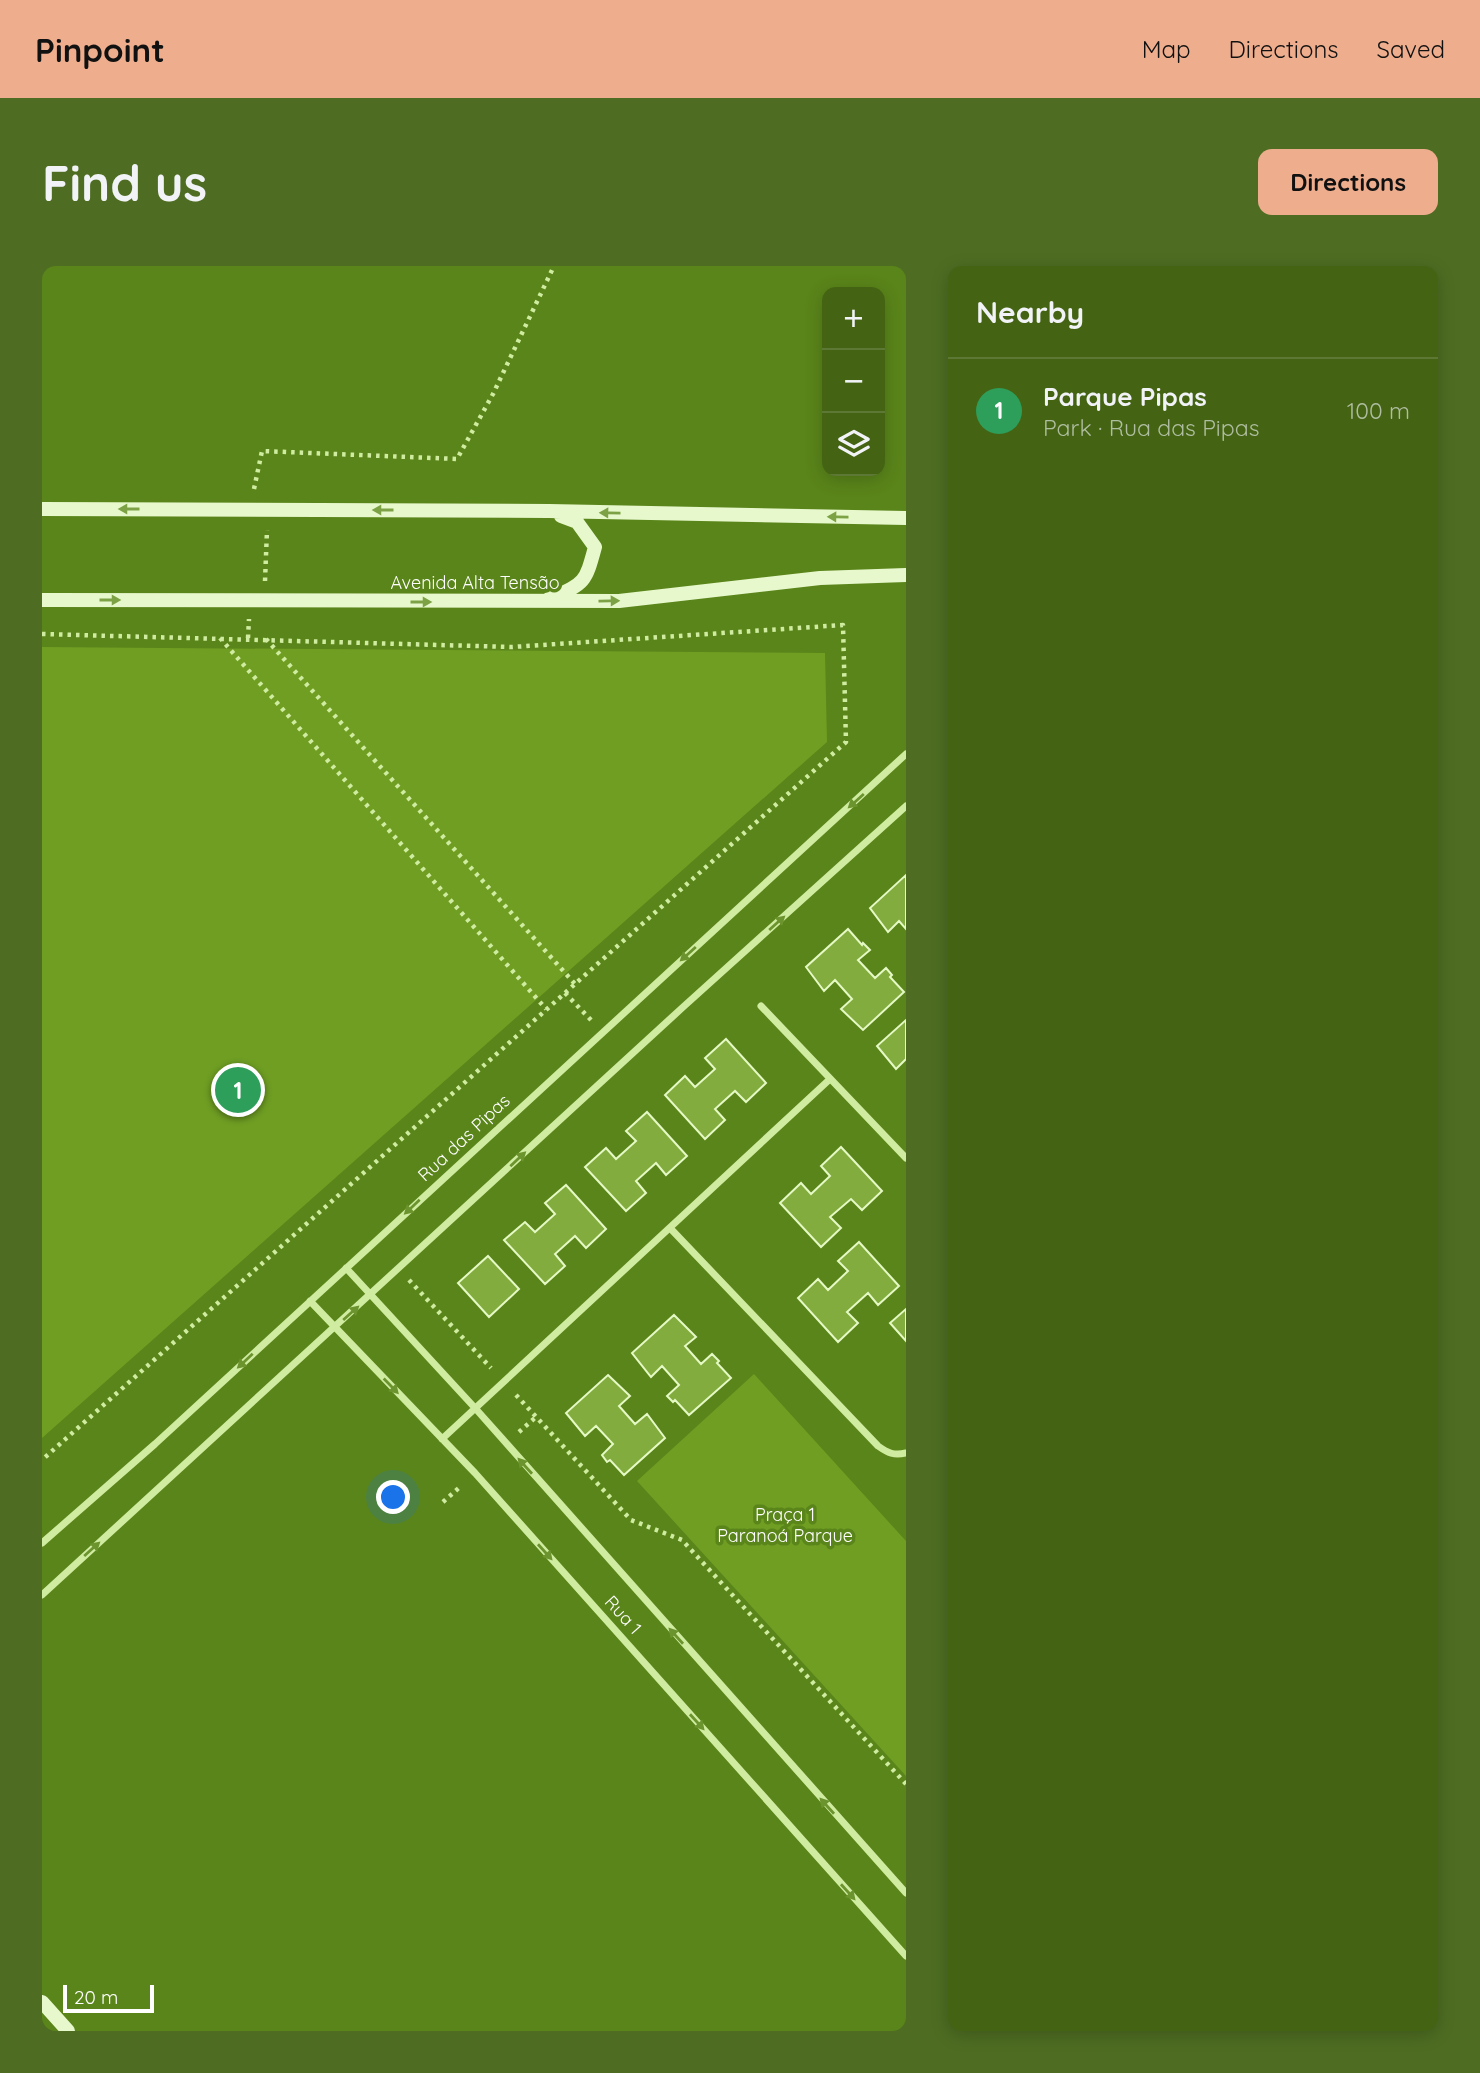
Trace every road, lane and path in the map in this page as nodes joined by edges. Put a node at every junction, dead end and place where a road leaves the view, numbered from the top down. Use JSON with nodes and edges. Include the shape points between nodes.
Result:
{"nodes":[{"id":1,"x":554,"y":266,"type":"edge"},
{"id":2,"x":42,"y":509,"type":"edge"},
{"id":3,"x":249,"y":509,"type":"junction"},
{"id":4,"x":268,"y":509,"type":"junction"},
{"id":5,"x":549,"y":512,"type":"junction"},
{"id":6,"x":906,"y":518,"type":"edge"},
{"id":7,"x":906,"y":575,"type":"edge"},
{"id":8,"x":42,"y":600,"type":"edge"},
{"id":9,"x":264,"y":601,"type":"junction"},
{"id":10,"x":541,"y":602,"type":"junction"},
{"id":11,"x":42,"y":634,"type":"edge"},
{"id":12,"x":219,"y":637,"type":"junction"},
{"id":13,"x":266,"y":639,"type":"junction"},
{"id":14,"x":906,"y":754,"type":"edge"},
{"id":15,"x":906,"y":806,"type":"edge"},
{"id":16,"x":575,"y":984,"type":"junction"},
{"id":17,"x":565,"y":993,"type":"junction"},
{"id":18,"x":761,"y":1006,"type":"dead end"},
{"id":19,"x":546,"y":1009,"type":"junction"},
{"id":20,"x":602,"y":1032,"type":"junction"},
{"id":21,"x":830,"y":1079,"type":"junction"},
{"id":22,"x":906,"y":1158,"type":"edge"},
{"id":23,"x":670,"y":1228,"type":"junction"},
{"id":24,"x":346,"y":1268,"type":"junction"},
{"id":25,"x":418,"y":1271,"type":"dead end"},
{"id":26,"x":371,"y":1295,"type":"junction"},
{"id":27,"x":310,"y":1301,"type":"junction"},
{"id":28,"x":335,"y":1328,"type":"junction"},
{"id":29,"x":503,"y":1381,"type":"junction"},
{"id":30,"x":474,"y":1408,"type":"junction"},
{"id":31,"x":442,"y":1439,"type":"junction"},
{"id":32,"x":906,"y":1453,"type":"edge"},
{"id":33,"x":42,"y":1460,"type":"edge"},
{"id":34,"x":475,"y":1473,"type":"junction"},
{"id":35,"x":443,"y":1502,"type":"dead end"},
{"id":36,"x":42,"y":1543,"type":"edge"},
{"id":37,"x":42,"y":1595,"type":"edge"},
{"id":38,"x":906,"y":1784,"type":"edge"},
{"id":39,"x":906,"y":1893,"type":"edge"},
{"id":40,"x":906,"y":1956,"type":"edge"},
{"id":41,"x":42,"y":2002,"type":"edge"},
{"id":42,"x":68,"y":2031,"type":"edge"}],
"edges":[{"from":1,"to":3,"type":"path","via":[[457,459],[262,450]]},
{"from":3,"to":2,"type":"street","one_way":true},
{"from":3,"to":4,"type":"street"},
{"from":5,"to":4,"type":"street","one_way":true},
{"from":4,"to":9,"type":"path"},
{"from":6,"to":5,"type":"street","one_way":true},
{"from":5,"to":10,"type":"street","via":[[578,522],[595,547],[587,577]]},
{"from":10,"to":7,"type":"street","name":"Avenida Alta Tensão","one_way":true,"via":[[620,601],[820,578]]},
{"from":8,"to":9,"type":"street","name":"Avenida Alta Tensão","one_way":true},
{"from":9,"to":10,"type":"street","name":"Avenida Alta Tensão","one_way":true},
{"from":11,"to":12,"type":"path"},
{"from":12,"to":13,"type":"path"},
{"from":12,"to":19,"type":"path"},
{"from":13,"to":16,"type":"path"},
{"from":13,"to":16,"type":"path","via":[[513,647],[843,625],[846,742]]},
{"from":14,"to":20,"type":"street","name":"Rua das Pipas","one_way":true},
{"from":26,"to":15,"type":"street","one_way":true},
{"from":16,"to":17,"type":"path"},
{"from":17,"to":19,"type":"path"},
{"from":17,"to":20,"type":"path"},
{"from":18,"to":21,"type":"street"},
{"from":19,"to":33,"type":"path"},
{"from":20,"to":24,"type":"street","name":"Rua das Pipas","one_way":true},
{"from":21,"to":22,"type":"street"},
{"from":21,"to":23,"type":"street"},
{"from":23,"to":29,"type":"street"},
{"from":23,"to":32,"type":"street","via":[[878,1446],[888,1453]]},
{"from":24,"to":26,"type":"street","name":"Rua 1"},
{"from":24,"to":27,"type":"street","name":"Rua das Pipas"},
{"from":25,"to":29,"type":"path","via":[[408,1280]]},
{"from":28,"to":26,"type":"street","one_way":true},
{"from":26,"to":30,"type":"street","name":"Rua 1"},
{"from":27,"to":28,"type":"street","name":"Rua 1"},
{"from":27,"to":36,"type":"street","name":"Rua das Pipas","one_way":true},
{"from":28,"to":31,"type":"street","name":"Rua 1","one_way":true},
{"from":37,"to":28,"type":"street","one_way":true},
{"from":29,"to":30,"type":"street"},
{"from":29,"to":38,"type":"path","via":[[631,1520],[682,1540]]},
{"from":30,"to":31,"type":"street"},
{"from":39,"to":30,"type":"street","name":"Rua 1","one_way":true},
{"from":31,"to":34,"type":"street","name":"Rua 1"},
{"from":34,"to":35,"type":"path"},
{"from":34,"to":40,"type":"street","name":"Rua 1","one_way":true},
{"from":41,"to":42,"type":"street"}]}
